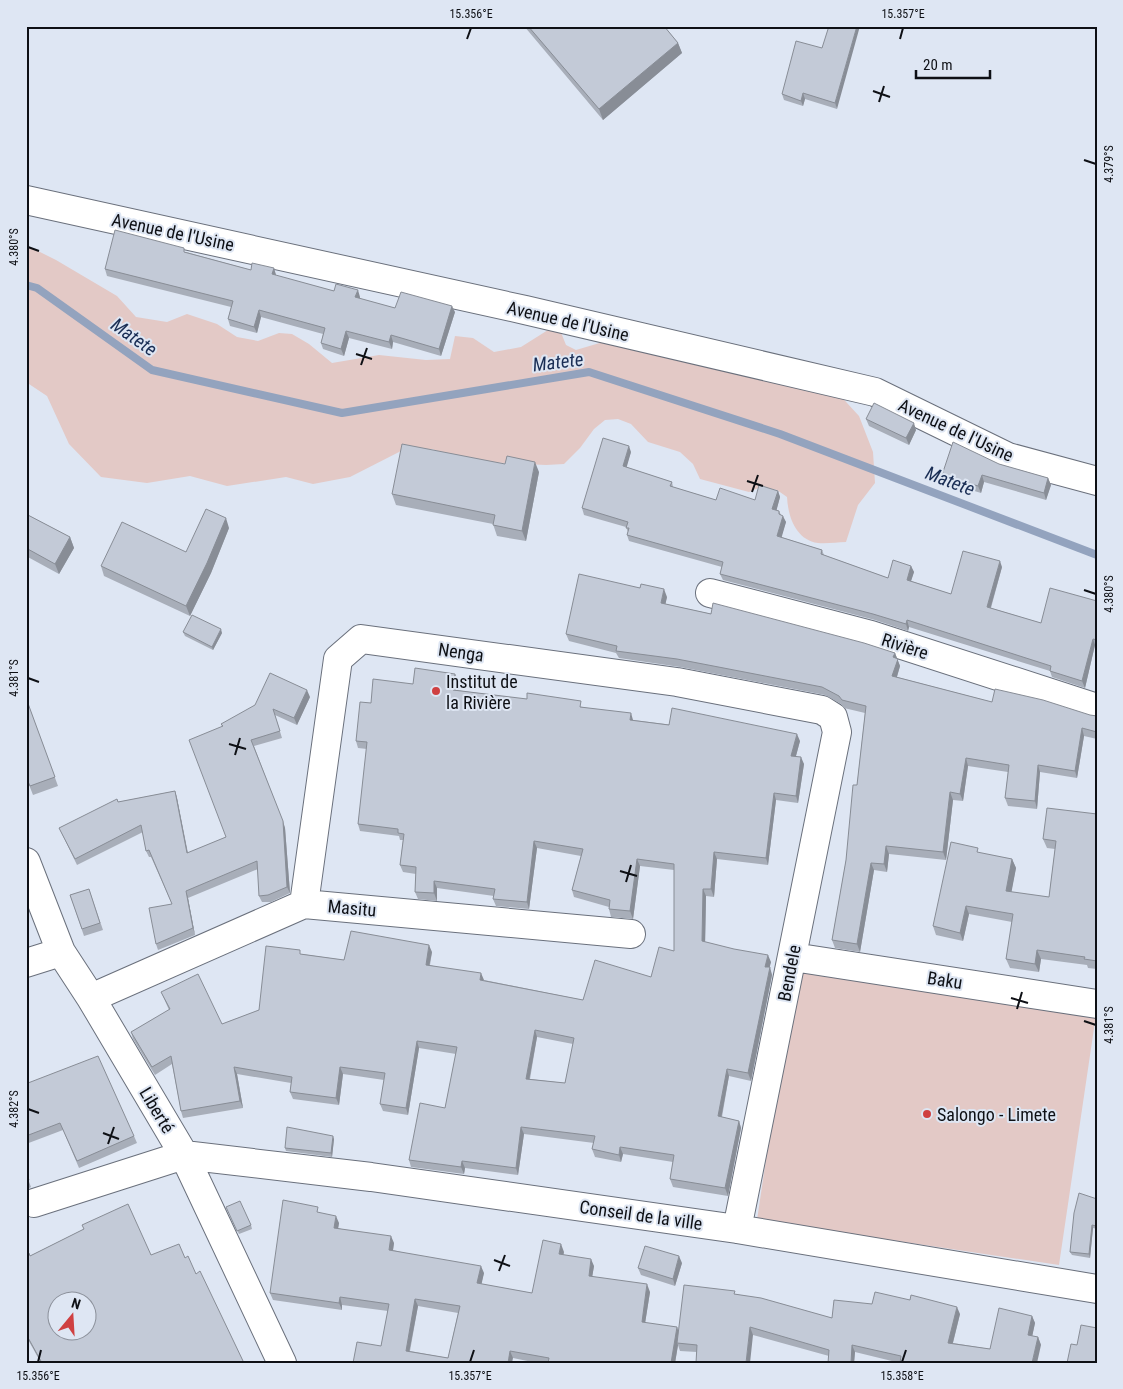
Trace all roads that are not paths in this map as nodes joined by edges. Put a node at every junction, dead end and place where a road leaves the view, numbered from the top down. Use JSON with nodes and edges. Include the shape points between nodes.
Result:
{"nodes":[{"id":1,"x":26,"y":200,"type":"edge"},
{"id":2,"x":1097,"y":481,"type":"edge"},
{"id":3,"x":710,"y":593,"type":"dead end"},
{"id":4,"x":1097,"y":708,"type":"edge"},
{"id":5,"x":833,"y":717,"type":"joint"},
{"id":6,"x":26,"y":862,"type":"edge"},
{"id":7,"x":304,"y":904,"type":"junction"},
{"id":8,"x":631,"y":934,"type":"dead end"},
{"id":9,"x":61,"y":952,"type":"junction"},
{"id":10,"x":793,"y":957,"type":"junction"},
{"id":11,"x":26,"y":963,"type":"edge"},
{"id":12,"x":91,"y":998,"type":"junction"},
{"id":13,"x":1097,"y":1004,"type":"edge"},
{"id":14,"x":184,"y":1155,"type":"junction"},
{"id":15,"x":34,"y":1203,"type":"dead end"},
{"id":16,"x":737,"y":1229,"type":"junction"},
{"id":17,"x":1097,"y":1288,"type":"edge"},
{"id":18,"x":282,"y":1363,"type":"edge"}],
"edges":[{"from":1,"to":2,"type":"street","name":"Avenue de l'Usine","via":[[525,310],[875,392],[1008,457]]},
{"from":3,"to":4,"type":"street","name":"Rivière","via":[[871,635]]},
{"from":5,"to":7,"type":"street","name":"Nenga","via":[[822,710],[677,682],[361,638],[338,659]]},
{"from":5,"to":10,"type":"street","name":"Bendele","via":[[837,732]]},
{"from":6,"to":9,"type":"street","name":"Liberté"},
{"from":7,"to":8,"type":"street","name":"Masitu"},
{"from":7,"to":12,"type":"street","name":"Masitu"},
{"from":9,"to":11,"type":"street"},
{"from":9,"to":12,"type":"street","name":"Liberté"},
{"from":10,"to":13,"type":"street","name":"Baku"},
{"from":10,"to":16,"type":"street","name":"Bendele"},
{"from":12,"to":14,"type":"street","name":"Liberté"},
{"from":14,"to":15,"type":"street"},
{"from":14,"to":16,"type":"street","name":"Conseil de la ville","via":[[371,1177]]},
{"from":14,"to":18,"type":"street","name":"Liberté"},
{"from":16,"to":17,"type":"street","name":"Conseil de la ville"}]}
